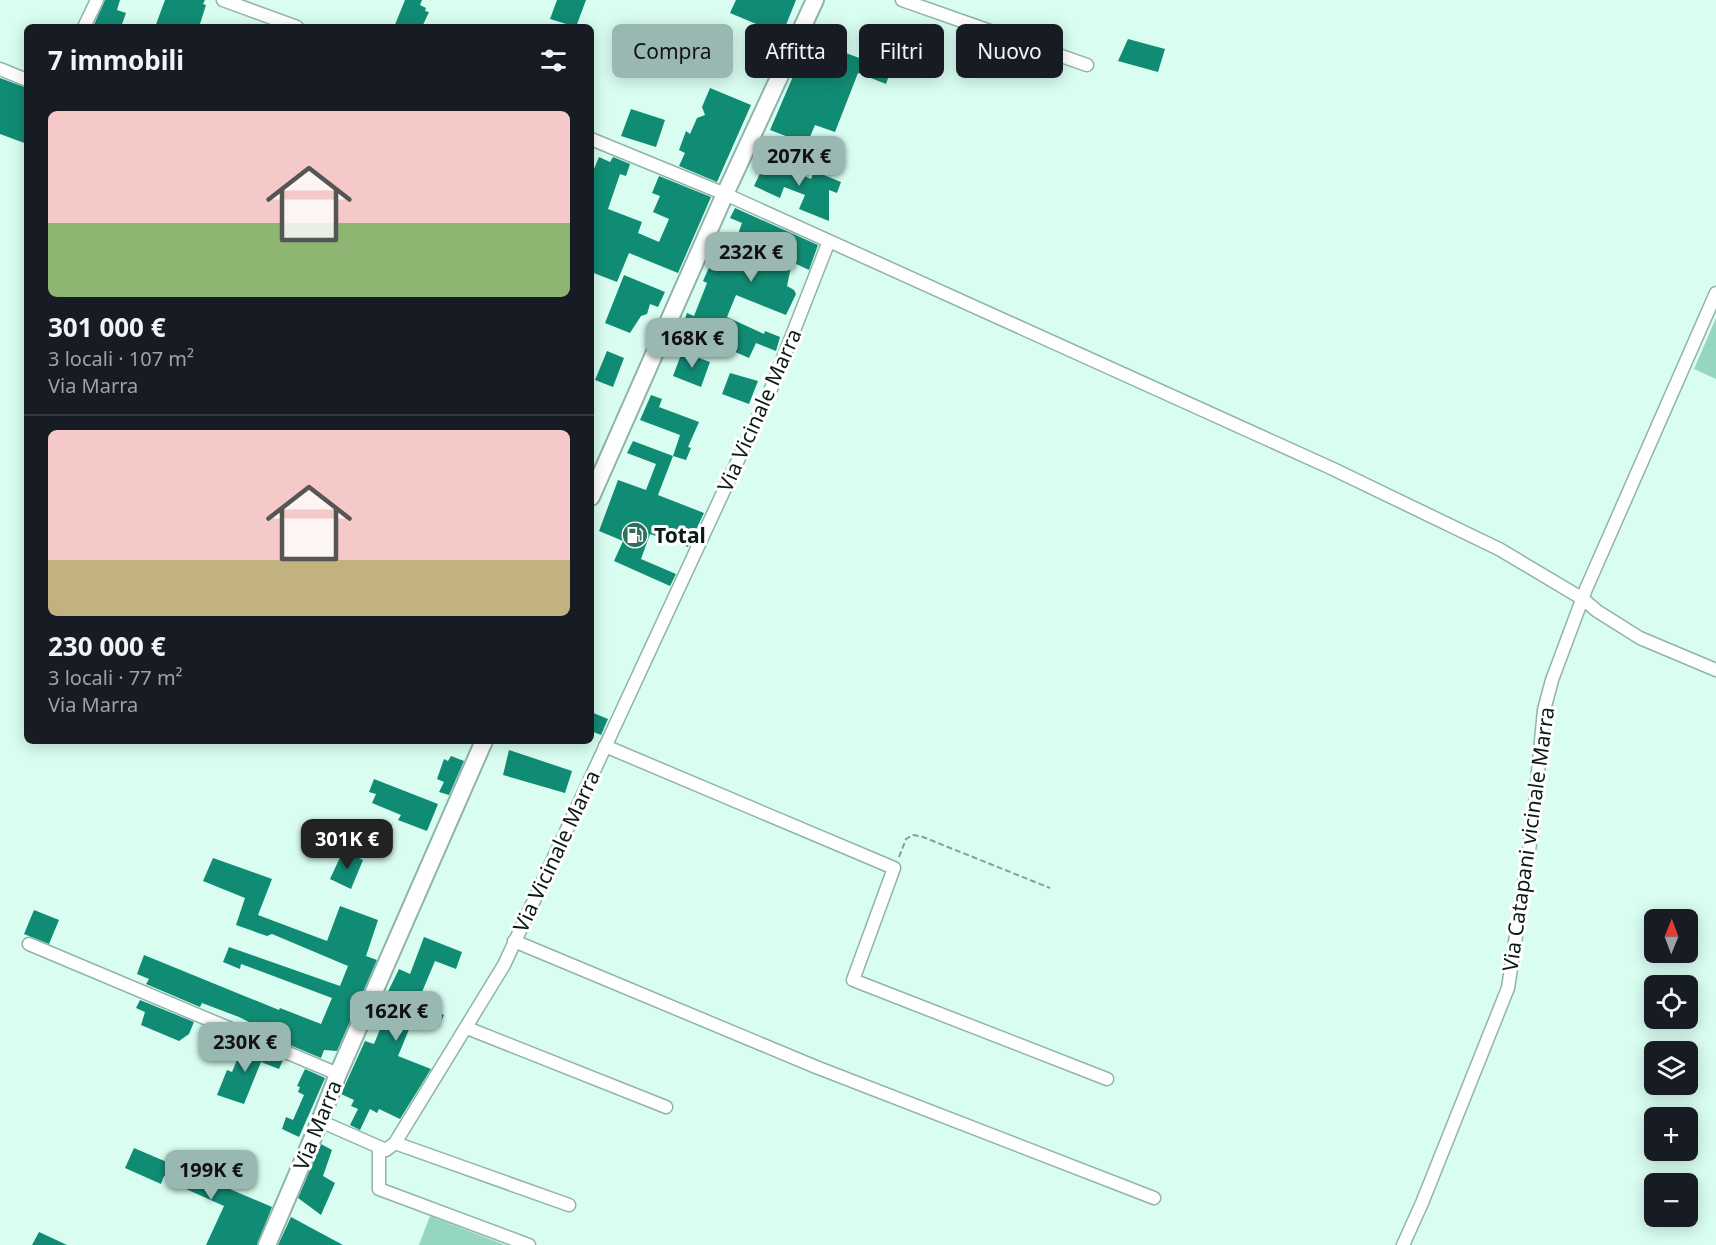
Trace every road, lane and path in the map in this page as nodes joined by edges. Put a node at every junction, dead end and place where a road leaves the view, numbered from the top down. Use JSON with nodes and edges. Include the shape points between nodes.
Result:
{"nodes":[{"id":1,"x":97,"y":0,"type":"edge"},
{"id":2,"x":223,"y":0,"type":"edge"},
{"id":3,"x":815,"y":0,"type":"edge"},
{"id":4,"x":902,"y":0,"type":"edge"},
{"id":5,"x":85,"y":24,"type":"edge"},
{"id":6,"x":289,"y":24,"type":"edge"},
{"id":7,"x":1087,"y":65,"type":"dead end"},
{"id":8,"x":0,"y":69,"type":"edge"},
{"id":9,"x":24,"y":79,"type":"edge"},
{"id":10,"x":594,"y":140,"type":"edge"},
{"id":11,"x":725,"y":194,"type":"junction"},
{"id":12,"x":829,"y":241,"type":"junction"},
{"id":13,"x":1716,"y":293,"type":"edge"},
{"id":14,"x":594,"y":490,"type":"edge"},
{"id":15,"x":1583,"y":599,"type":"junction"},
{"id":16,"x":1716,"y":670,"type":"edge"},
{"id":17,"x":482,"y":744,"type":"edge"},
{"id":18,"x":605,"y":746,"type":"junction"},
{"id":19,"x":894,"y":868,"type":"junction"},
{"id":20,"x":1050,"y":888,"type":"dead end"},
{"id":21,"x":514,"y":941,"type":"junction"},
{"id":22,"x":29,"y":944,"type":"dead end"},
{"id":23,"x":467,"y":1028,"type":"junction"},
{"id":24,"x":338,"y":1074,"type":"junction"},
{"id":25,"x":1107,"y":1079,"type":"dead end"},
{"id":26,"x":666,"y":1107,"type":"dead end"},
{"id":27,"x":320,"y":1120,"type":"junction"},
{"id":28,"x":395,"y":1143,"type":"junction"},
{"id":29,"x":379,"y":1147,"type":"junction"},
{"id":30,"x":1154,"y":1198,"type":"dead end"},
{"id":31,"x":569,"y":1205,"type":"dead end"},
{"id":32,"x":267,"y":1245,"type":"edge"},
{"id":33,"x":528,"y":1245,"type":"edge"},
{"id":34,"x":1403,"y":1245,"type":"edge"}],
"edges":[{"from":1,"to":5,"type":"street"},
{"from":2,"to":6,"type":"street"},
{"from":3,"to":11,"type":"main road"},
{"from":4,"to":7,"type":"street"},
{"from":8,"to":9,"type":"street"},
{"from":10,"to":11,"type":"street"},
{"from":11,"to":12,"type":"street"},
{"from":11,"to":14,"type":"main road"},
{"from":12,"to":15,"type":"street","via":[[1331,468],[1499,549]]},
{"from":12,"to":18,"type":"street","name":"Via Vicinale Marra","via":[[771,389]]},
{"from":13,"to":15,"type":"street","name":"Via Catapani vicinale Marra"},
{"from":15,"to":16,"type":"street","via":[[1640,638]]},
{"from":15,"to":34,"type":"street","name":"Via Catapani vicinale Marra","via":[[1544,710],[1533,824],[1508,988]]},
{"from":17,"to":24,"type":"main road","name":"Via Marra"},
{"from":18,"to":19,"type":"street"},
{"from":18,"to":21,"type":"street","name":"Via Vicinale Marra"},
{"from":19,"to":20,"type":"path","via":[[906,839],[913,835]]},
{"from":19,"to":25,"type":"street","via":[[854,980]]},
{"from":21,"to":23,"type":"street","name":"Via Vicinale Marra"},
{"from":21,"to":30,"type":"street","via":[[816,1067]]},
{"from":22,"to":24,"type":"street"},
{"from":23,"to":26,"type":"street"},
{"from":23,"to":28,"type":"street","name":"Via Vicinale Marra"},
{"from":24,"to":27,"type":"main road","name":"Via Marra"},
{"from":27,"to":29,"type":"street"},
{"from":27,"to":32,"type":"main road","name":"Via Marra"},
{"from":28,"to":29,"type":"street","via":[[386,1150]]},
{"from":28,"to":31,"type":"street"},
{"from":29,"to":33,"type":"street","via":[[379,1189]]}]}
